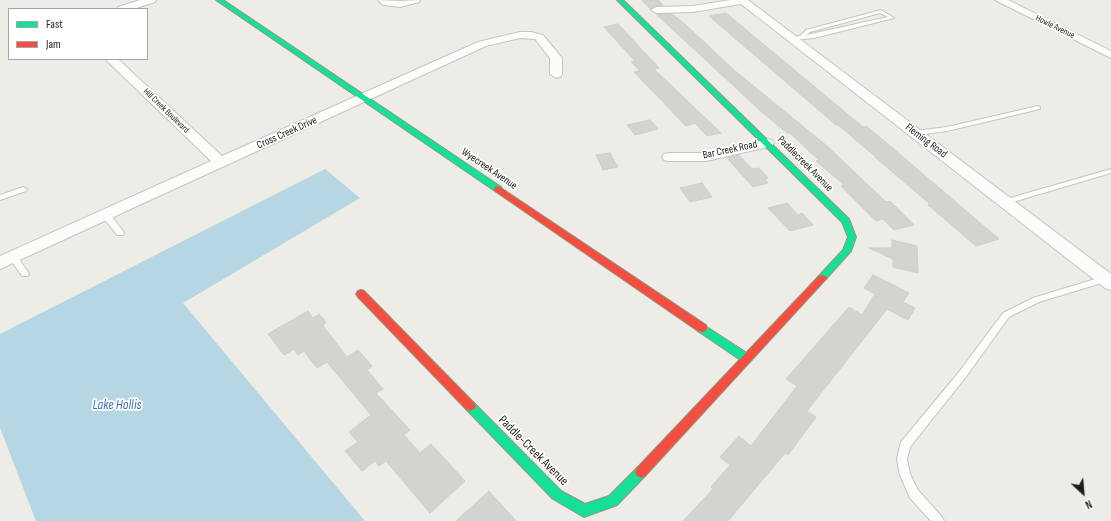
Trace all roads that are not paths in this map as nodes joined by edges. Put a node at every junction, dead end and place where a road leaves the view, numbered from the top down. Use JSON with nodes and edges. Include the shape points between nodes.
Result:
{"nodes":[{"id":1,"x":151,"y":0,"type":"edge"},
{"id":2,"x":219,"y":0,"type":"edge"},
{"id":3,"x":383,"y":0,"type":"edge"},
{"id":4,"x":415,"y":0,"type":"edge"},
{"id":5,"x":620,"y":0,"type":"edge"},
{"id":6,"x":690,"y":0,"type":"edge"},
{"id":7,"x":742,"y":0,"type":"edge"},
{"id":8,"x":1000,"y":0,"type":"edge"},
{"id":9,"x":125,"y":8,"type":"edge"},
{"id":10,"x":656,"y":10,"type":"junction"},
{"id":11,"x":634,"y":14,"type":"junction"},
{"id":12,"x":797,"y":37,"type":"junction"},
{"id":13,"x":1111,"y":55,"type":"edge"},
{"id":14,"x":112,"y":60,"type":"edge"},
{"id":15,"x":556,"y":74,"type":"dead end"},
{"id":16,"x":364,"y":98,"type":"junction"},
{"id":17,"x":1038,"y":108,"type":"dead end"},
{"id":18,"x":916,"y":134,"type":"junction"},
{"id":19,"x":767,"y":143,"type":"junction"},
{"id":20,"x":668,"y":157,"type":"dead end"},
{"id":21,"x":220,"y":163,"type":"junction"},
{"id":22,"x":1111,"y":170,"type":"edge"},
{"id":23,"x":22,"y":189,"type":"dead end"},
{"id":24,"x":0,"y":198,"type":"edge"},
{"id":25,"x":1006,"y":202,"type":"junction"},
{"id":26,"x":106,"y":215,"type":"junction"},
{"id":27,"x":120,"y":233,"type":"dead end"},
{"id":28,"x":13,"y":257,"type":"junction"},
{"id":29,"x":0,"y":263,"type":"edge"},
{"id":30,"x":25,"y":274,"type":"dead end"},
{"id":31,"x":1108,"y":281,"type":"edge"},
{"id":32,"x":361,"y":294,"type":"dead end"},
{"id":33,"x":746,"y":358,"type":"junction"},
{"id":34,"x":938,"y":521,"type":"edge"}],
"edges":[{"from":1,"to":9,"type":"street"},
{"from":2,"to":16,"type":"street","name":"Wyecreek Avenue"},
{"from":3,"to":4,"type":"street","via":[[387,3],[400,4]]},
{"from":5,"to":11,"type":"street","name":"Paddlecreek Avenue"},
{"from":6,"to":10,"type":"street"},
{"from":7,"to":10,"type":"street","via":[[693,9]]},
{"from":7,"to":12,"type":"street","name":"Fleming Road"},
{"from":8,"to":13,"type":"street","name":"Howle Avenue"},
{"from":10,"to":11,"type":"street"},
{"from":11,"to":19,"type":"street","name":"Paddlecreek Avenue"},
{"from":12,"to":12,"type":"lane","via":[[814,36],[892,18],[882,12],[808,31]]},
{"from":12,"to":18,"type":"street","name":"Fleming Road"},
{"from":14,"to":21,"type":"street","name":"Hill Creek Boulevard"},
{"from":15,"to":16,"type":"street","name":"Cross Creek Drive","via":[[556,58],[539,37],[520,35],[482,44]]},
{"from":16,"to":21,"type":"street","name":"Cross Creek Drive"},
{"from":16,"to":33,"type":"street","name":"Wyecreek Avenue"},
{"from":17,"to":18,"type":"lane"},
{"from":18,"to":25,"type":"street","name":"Fleming Road"},
{"from":19,"to":20,"type":"street","name":"Bar Creek Road","via":[[706,157]]},
{"from":19,"to":33,"type":"street","name":"Paddlecreek Avenue","via":[[846,221],[852,237],[847,251]]},
{"from":21,"to":26,"type":"street","name":"Cross Creek Drive"},
{"from":22,"to":25,"type":"lane"},
{"from":23,"to":24,"type":"lane"},
{"from":25,"to":31,"type":"street","name":"Fleming Road"},
{"from":26,"to":27,"type":"lane"},
{"from":26,"to":28,"type":"street","name":"Cross Creek Drive"},
{"from":28,"to":29,"type":"street","name":"Cross Creek Drive"},
{"from":28,"to":30,"type":"lane"},
{"from":31,"to":34,"type":"lane","via":[[1036,300],[1006,315],[962,375],[905,445],[902,459],[905,475],[914,494]]},
{"from":32,"to":33,"type":"street","name":"Paddle-Creek Avenue","via":[[557,495],[584,511],[613,501]]}]}
